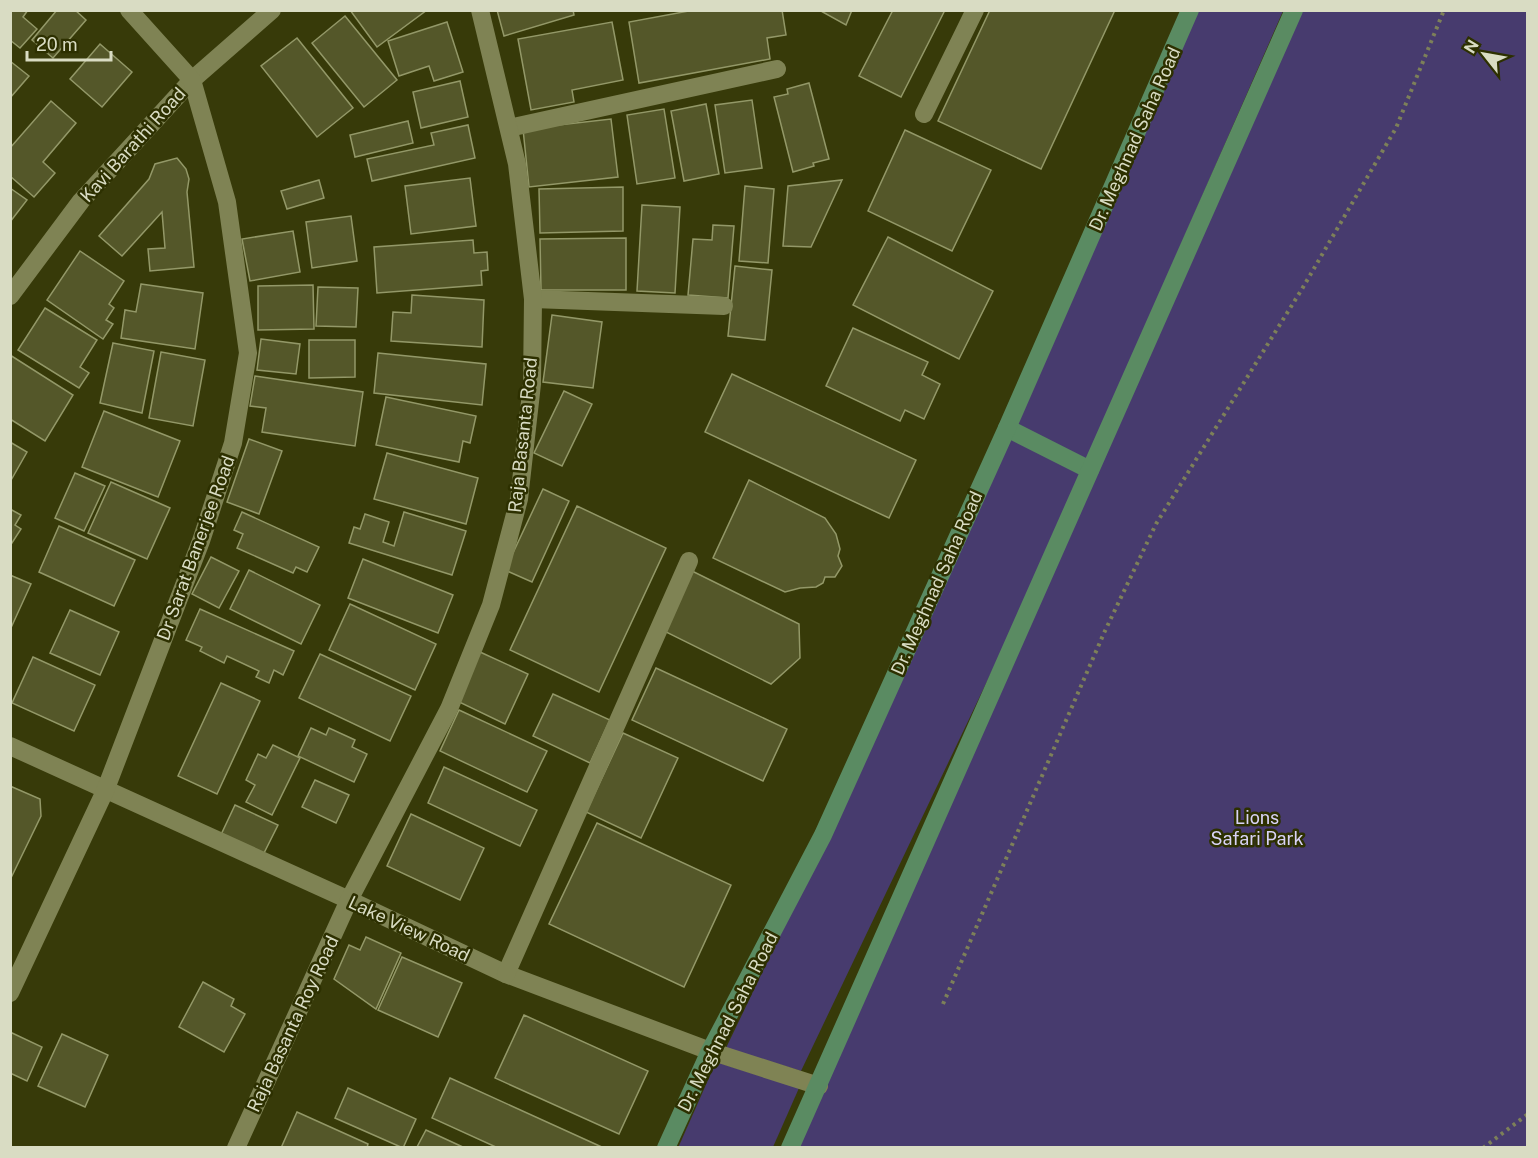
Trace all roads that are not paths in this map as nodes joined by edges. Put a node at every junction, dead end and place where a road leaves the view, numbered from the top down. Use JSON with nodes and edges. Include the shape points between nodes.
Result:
{"nodes":[{"id":1,"x":129,"y":10,"type":"edge"},
{"id":2,"x":272,"y":10,"type":"edge"},
{"id":3,"x":480,"y":10,"type":"edge"},
{"id":4,"x":975,"y":10,"type":"edge"},
{"id":5,"x":1190,"y":10,"type":"edge"},
{"id":6,"x":1294,"y":10,"type":"edge"},
{"id":7,"x":777,"y":69,"type":"dead end"},
{"id":8,"x":192,"y":81,"type":"junction"},
{"id":9,"x":924,"y":114,"type":"dead end"},
{"id":10,"x":509,"y":128,"type":"junction"},
{"id":11,"x":10,"y":296,"type":"edge"},
{"id":12,"x":533,"y":299,"type":"junction"},
{"id":13,"x":724,"y":306,"type":"dead end"},
{"id":14,"x":1007,"y":428,"type":"junction"},
{"id":15,"x":1090,"y":471,"type":"junction"},
{"id":16,"x":689,"y":561,"type":"dead end"},
{"id":17,"x":10,"y":746,"type":"edge"},
{"id":18,"x":105,"y":791,"type":"junction"},
{"id":19,"x":349,"y":900,"type":"junction"},
{"id":20,"x":506,"y":974,"type":"junction"},
{"id":21,"x":10,"y":993,"type":"edge"},
{"id":22,"x":710,"y":1051,"type":"junction"},
{"id":23,"x":819,"y":1086,"type":"junction"},
{"id":24,"x":236,"y":1148,"type":"edge"},
{"id":25,"x":666,"y":1148,"type":"edge"},
{"id":26,"x":790,"y":1148,"type":"edge"}],
"edges":[{"from":1,"to":8,"type":"street"},
{"from":2,"to":8,"type":"street","name":"Kavi Barathi Road"},
{"from":3,"to":10,"type":"street","name":"Raja Basanta Road"},
{"from":4,"to":9,"type":"street"},
{"from":5,"to":14,"type":"street","name":"Dr. Meghnad Saha Road"},
{"from":6,"to":15,"type":"street"},
{"from":7,"to":10,"type":"street"},
{"from":8,"to":11,"type":"street","name":"Kavi Barathi Road","via":[[81,201]]},
{"from":8,"to":18,"type":"street","name":"Dr Sarat Banerjee Road","via":[[227,202],[248,353],[233,443],[201,541]]},
{"from":10,"to":12,"type":"street","name":"Raja Basanta Road"},
{"from":12,"to":13,"type":"street"},
{"from":12,"to":19,"type":"street","name":"Raja Basanta Road","via":[[532,384],[519,499],[491,605],[449,709]]},
{"from":14,"to":15,"type":"street"},
{"from":14,"to":22,"type":"street","name":"Dr. Meghnad Saha Road","via":[[823,835]]},
{"from":15,"to":23,"type":"street"},
{"from":16,"to":20,"type":"street"},
{"from":17,"to":18,"type":"street","name":"Lake View Road"},
{"from":18,"to":19,"type":"street","name":"Lake View Road"},
{"from":18,"to":21,"type":"street","name":"Dr Sarat Banerjee Road"},
{"from":19,"to":20,"type":"street","name":"Lake View Road"},
{"from":19,"to":24,"type":"street","name":"Raja Basanta Roy Road"},
{"from":20,"to":22,"type":"street","name":"Lake View Road"},
{"from":22,"to":23,"type":"street","name":"Lake View Road"},
{"from":22,"to":25,"type":"street","name":"Dr. Meghnad Saha Road"},
{"from":23,"to":26,"type":"street"}]}
